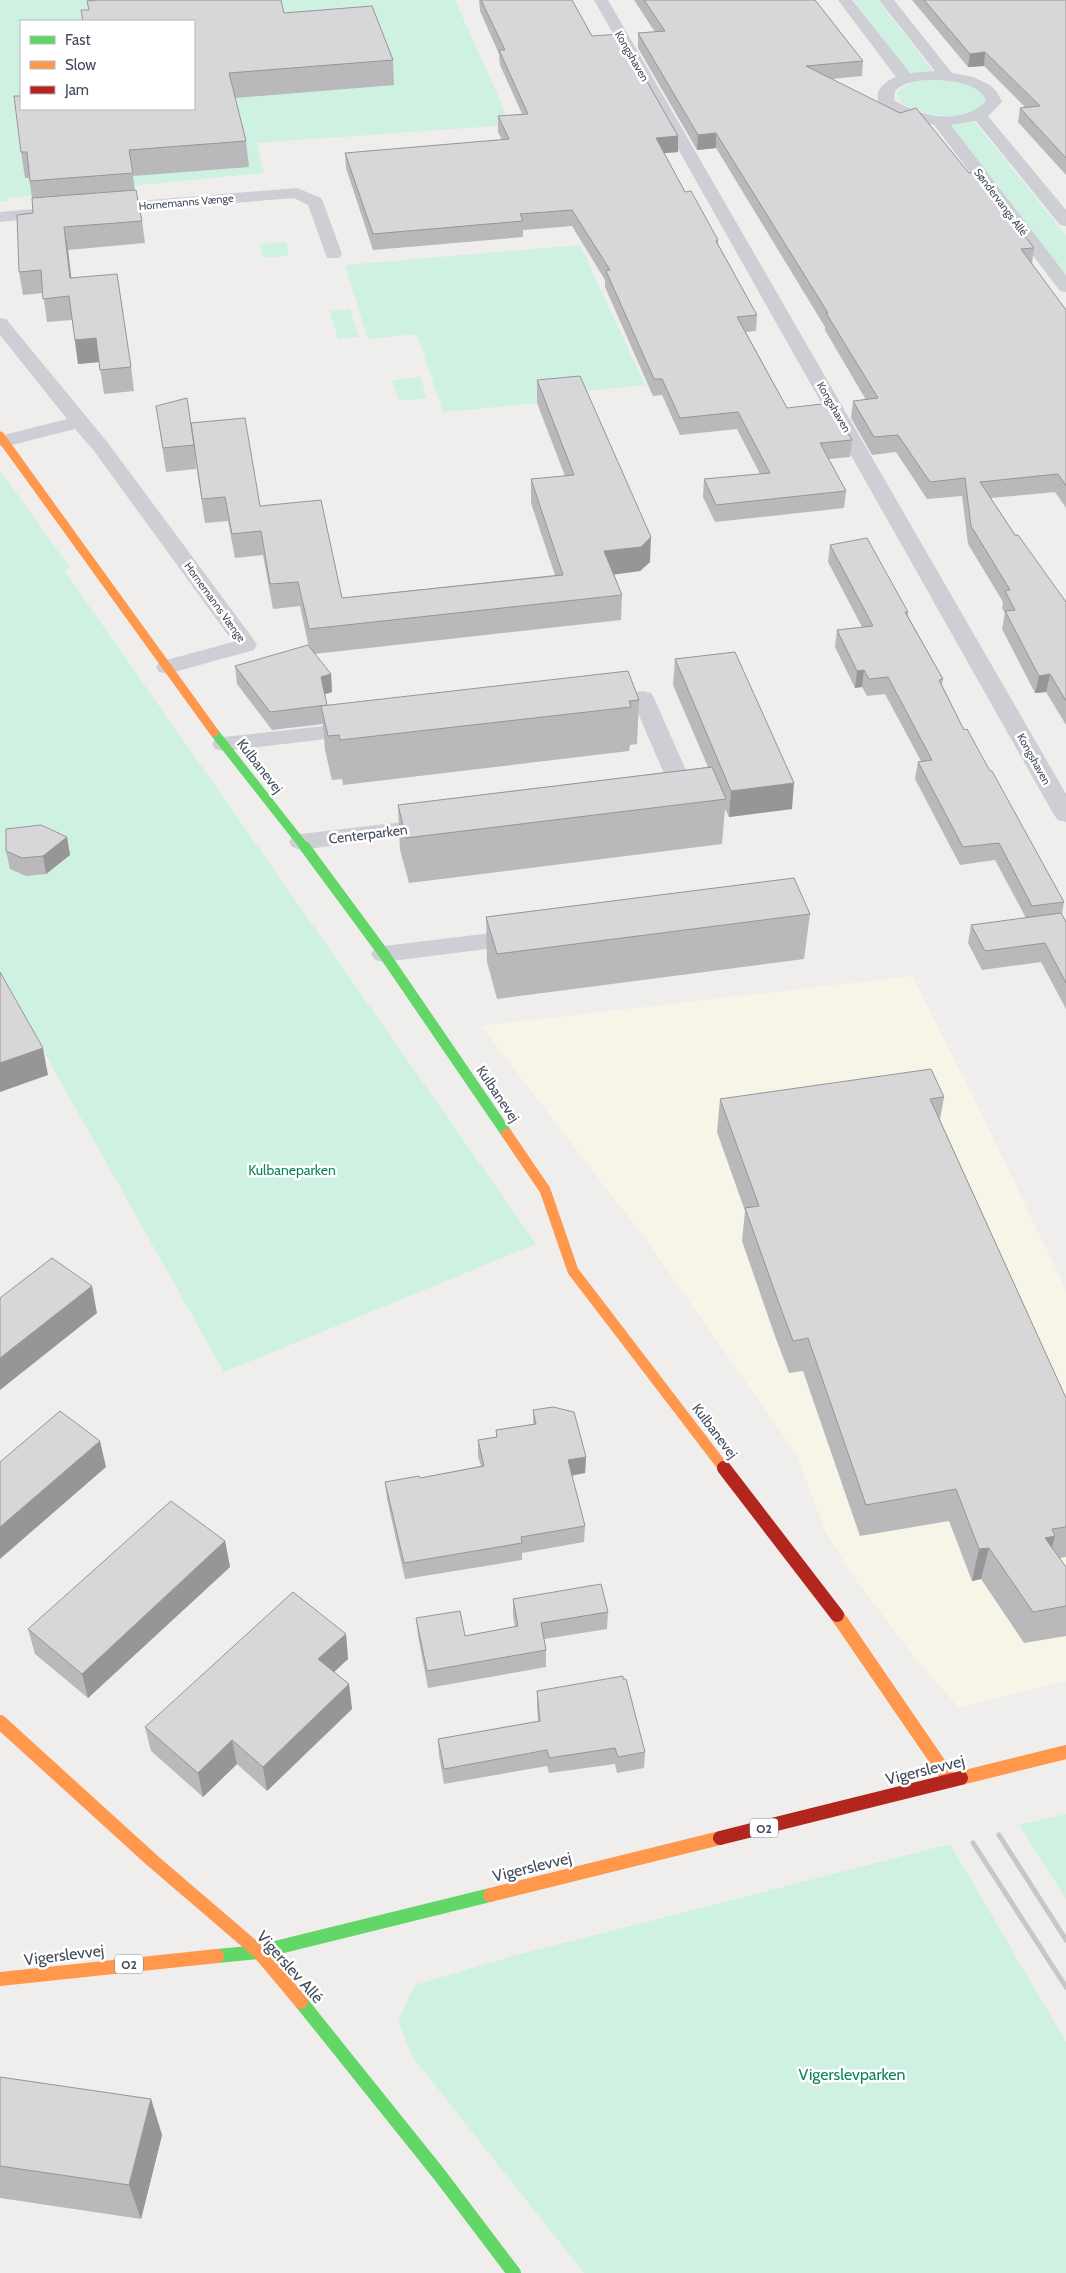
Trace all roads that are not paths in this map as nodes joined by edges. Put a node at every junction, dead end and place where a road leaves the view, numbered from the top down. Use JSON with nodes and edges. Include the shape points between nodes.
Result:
{"nodes":[{"id":1,"x":601,"y":0,"type":"edge"},
{"id":2,"x":845,"y":0,"type":"edge"},
{"id":3,"x":886,"y":0,"type":"edge"},
{"id":4,"x":948,"y":77,"type":"junction"},
{"id":5,"x":906,"y":79,"type":"junction"},
{"id":6,"x":979,"y":115,"type":"junction"},
{"id":7,"x":939,"y":120,"type":"junction"},
{"id":8,"x":90,"y":210,"type":"edge"},
{"id":9,"x":70,"y":211,"type":"edge"},
{"id":10,"x":0,"y":217,"type":"edge"},
{"id":11,"x":1066,"y":221,"type":"edge"},
{"id":12,"x":333,"y":254,"type":"dead end"},
{"id":13,"x":1065,"y":285,"type":"edge"},
{"id":14,"x":0,"y":323,"type":"edge"},
{"id":15,"x":79,"y":422,"type":"junction"},
{"id":16,"x":2,"y":438,"type":"edge"},
{"id":17,"x":167,"y":668,"type":"junction"},
{"id":18,"x":584,"y":704,"type":"edge"},
{"id":19,"x":379,"y":727,"type":"edge"},
{"id":20,"x":223,"y":744,"type":"junction"},
{"id":21,"x":655,"y":799,"type":"edge"},
{"id":22,"x":1066,"y":815,"type":"edge"},
{"id":23,"x":458,"y":823,"type":"edge"},
{"id":24,"x":300,"y":842,"type":"junction"},
{"id":25,"x":543,"y":935,"type":"edge"},
{"id":26,"x":384,"y":954,"type":"junction"},
{"id":27,"x":0,"y":1722,"type":"edge"},
{"id":28,"x":1066,"y":1752,"type":"edge"},
{"id":29,"x":950,"y":1780,"type":"junction"},
{"id":30,"x":259,"y":1952,"type":"junction"},
{"id":31,"x":0,"y":1979,"type":"edge"},
{"id":32,"x":514,"y":2273,"type":"edge"}],
"edges":[{"from":1,"to":22,"type":"street","name":"Kongshaven"},
{"from":2,"to":5,"type":"street"},
{"from":3,"to":4,"type":"street"},
{"from":4,"to":5,"type":"street"},
{"from":4,"to":6,"type":"street","via":[[976,83],[992,95],[994,102],[990,110]]},
{"from":5,"to":7,"type":"street","via":[[887,88],[886,102],[905,114]]},
{"from":6,"to":7,"type":"street"},
{"from":6,"to":11,"type":"street"},
{"from":7,"to":13,"type":"street","name":"Søndervangs Allé"},
{"from":8,"to":12,"type":"street","name":"Hornemanns Vænge","via":[[297,193],[315,202]]},
{"from":9,"to":10,"type":"street"},
{"from":14,"to":15,"type":"street","name":"Hornemanns Vænge"},
{"from":15,"to":16,"type":"street"},
{"from":15,"to":17,"type":"street","name":"Hornemanns Vænge","via":[[136,493],[246,645]]},
{"from":16,"to":17,"type":"street","name":"Kulbanevej"},
{"from":17,"to":20,"type":"street","name":"Kulbanevej"},
{"from":18,"to":21,"type":"street","via":[[642,698],[685,795]]},
{"from":19,"to":20,"type":"street"},
{"from":20,"to":24,"type":"street","name":"Kulbanevej"},
{"from":23,"to":24,"type":"street","name":"Centerparken"},
{"from":24,"to":26,"type":"street","name":"Kulbanevej"},
{"from":25,"to":26,"type":"street"},
{"from":26,"to":29,"type":"street","name":"Kulbanevej","via":[[545,1190],[573,1271],[839,1618]]},
{"from":27,"to":30,"type":"street","name":"Vigerslev Allé"},
{"from":28,"to":29,"type":"street","name":"Vigerslevvej","number":"O2"},
{"from":29,"to":30,"type":"street","name":"Vigerslevvej","number":"O2"},
{"from":30,"to":31,"type":"street","name":"Vigerslevvej","number":"O2"},
{"from":30,"to":32,"type":"street","name":"Vigerslev Allé","via":[[325,2030]]}]}
